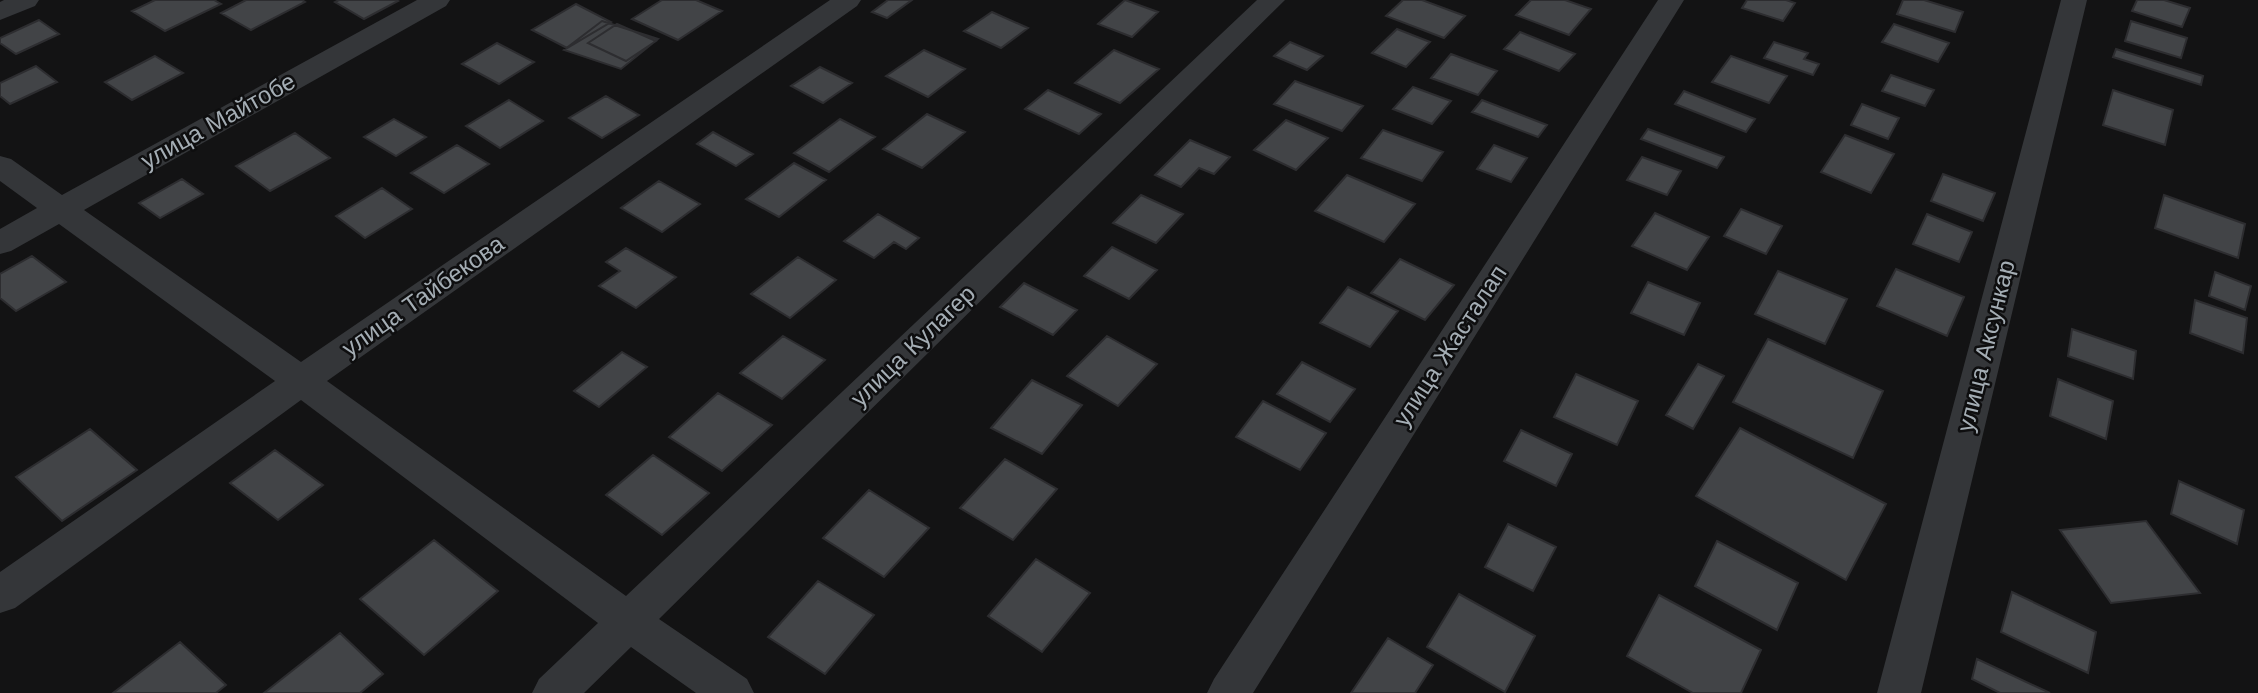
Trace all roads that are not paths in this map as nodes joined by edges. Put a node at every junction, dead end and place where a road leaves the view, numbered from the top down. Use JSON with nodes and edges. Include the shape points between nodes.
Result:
{"nodes":[{"id":1,"x":26,"y":0,"type":"edge"},
{"id":2,"x":437,"y":0,"type":"edge"},
{"id":3,"x":848,"y":0,"type":"edge"},
{"id":4,"x":1272,"y":0,"type":"edge"},
{"id":5,"x":1671,"y":0,"type":"edge"},
{"id":6,"x":2074,"y":0,"type":"edge"},
{"id":7,"x":0,"y":12,"type":"edge"},
{"id":8,"x":0,"y":166,"type":"edge"},
{"id":9,"x":61,"y":209,"type":"junction"},
{"id":10,"x":0,"y":243,"type":"edge"},
{"id":11,"x":301,"y":381,"type":"junction"},
{"id":12,"x":0,"y":595,"type":"edge"},
{"id":13,"x":628,"y":621,"type":"junction"},
{"id":14,"x":554,"y":693,"type":"edge"},
{"id":15,"x":732,"y":693,"type":"edge"},
{"id":16,"x":1228,"y":693,"type":"edge"},
{"id":17,"x":1899,"y":693,"type":"edge"}],
"edges":[{"from":1,"to":7,"type":"street"},
{"from":2,"to":9,"type":"street","name":"улица Майтобе"},
{"from":3,"to":11,"type":"street","name":"улица Тайбекова"},
{"from":4,"to":13,"type":"street","name":"улица Кулагер"},
{"from":5,"to":16,"type":"street","name":"улица Жасталап"},
{"from":6,"to":17,"type":"street","name":"улица Аксункар"},
{"from":8,"to":9,"type":"street"},
{"from":9,"to":10,"type":"street","name":"улица Майтобе"},
{"from":9,"to":11,"type":"street"},
{"from":11,"to":12,"type":"street","name":"улица Тайбекова"},
{"from":11,"to":13,"type":"street"},
{"from":13,"to":14,"type":"street","name":"улица Кулагер"},
{"from":13,"to":15,"type":"street"}]}
